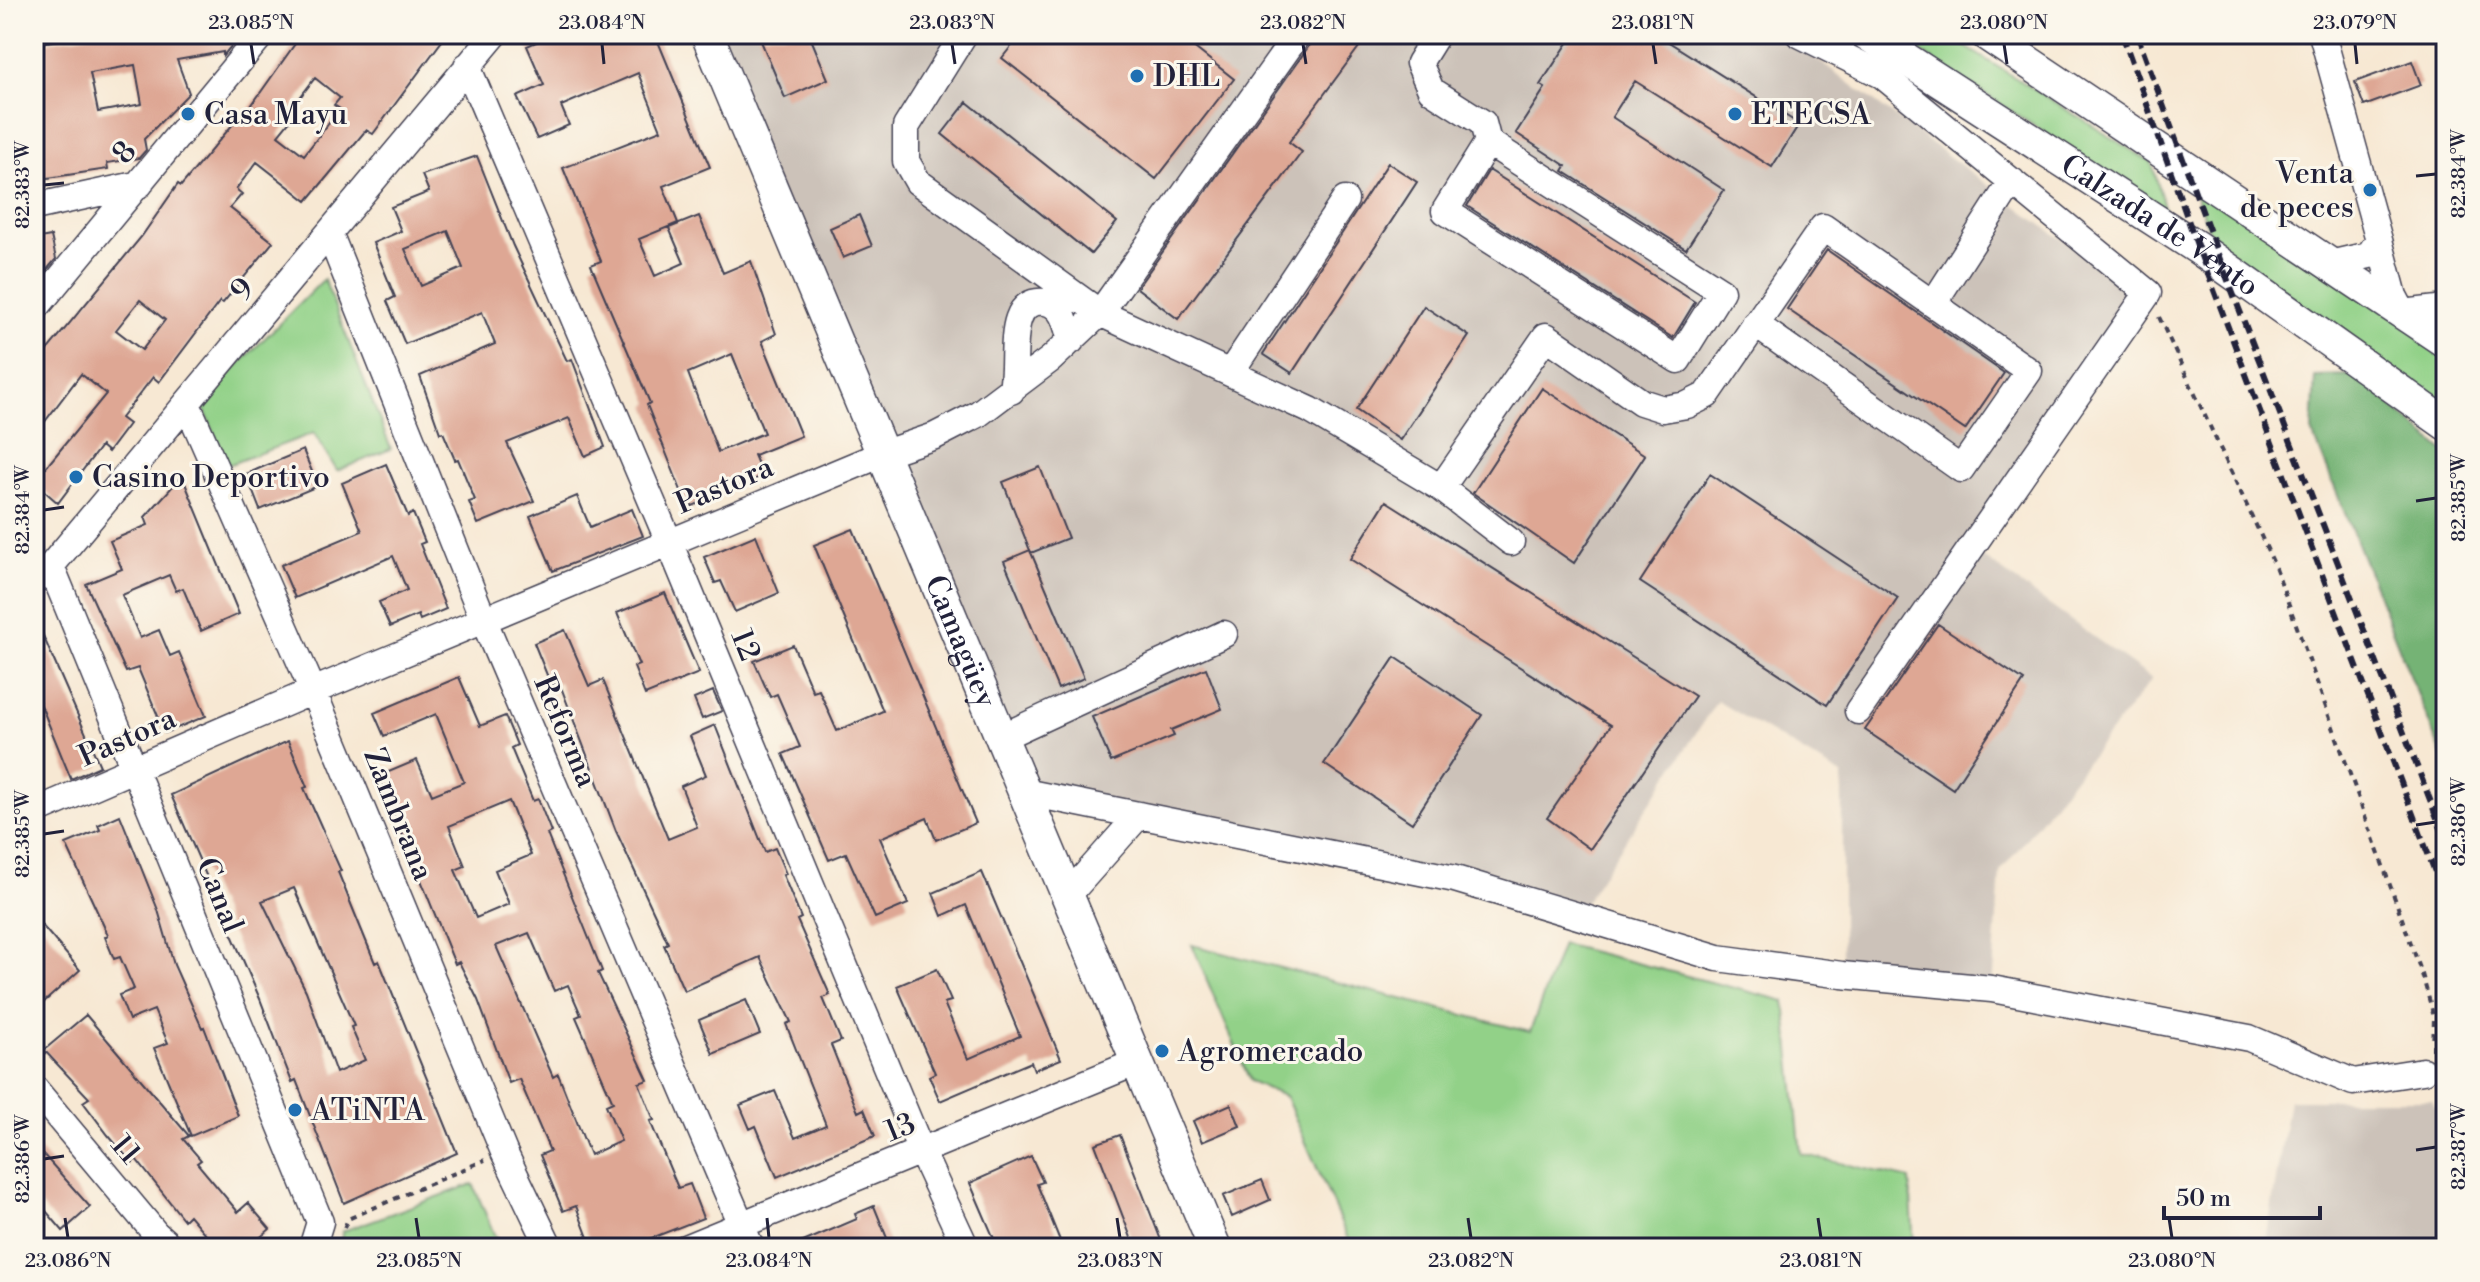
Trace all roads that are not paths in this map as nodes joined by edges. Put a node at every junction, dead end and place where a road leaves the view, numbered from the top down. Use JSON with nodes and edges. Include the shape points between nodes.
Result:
{"nodes":[{"id":1,"x":262,"y":34,"type":"edge"},
{"id":2,"x":495,"y":34,"type":"edge"},
{"id":3,"x":707,"y":34,"type":"edge"},
{"id":4,"x":964,"y":34,"type":"edge"},
{"id":5,"x":1298,"y":34,"type":"edge"},
{"id":6,"x":1437,"y":34,"type":"edge"},
{"id":7,"x":1799,"y":34,"type":"edge"},
{"id":8,"x":1867,"y":34,"type":"edge"},
{"id":9,"x":1986,"y":34,"type":"edge"},
{"id":10,"x":2322,"y":34,"type":"edge"},
{"id":11,"x":467,"y":66,"type":"junction"},
{"id":12,"x":1488,"y":142,"type":"junction"},
{"id":13,"x":2012,"y":181,"type":"junction"},
{"id":14,"x":140,"y":184,"type":"junction"},
{"id":15,"x":1345,"y":200,"type":"dead end"},
{"id":16,"x":34,"y":207,"type":"edge"},
{"id":17,"x":330,"y":235,"type":"junction"},
{"id":18,"x":2379,"y":240,"type":"junction"},
{"id":19,"x":2330,"y":264,"type":"junction"},
{"id":20,"x":1933,"y":304,"type":"junction"},
{"id":21,"x":2446,"y":308,"type":"edge"},
{"id":22,"x":34,"y":310,"type":"edge"},
{"id":23,"x":1100,"y":313,"type":"junction"},
{"id":24,"x":2403,"y":313,"type":"junction"},
{"id":25,"x":1755,"y":324,"type":"junction"},
{"id":26,"x":1071,"y":341,"type":"junction"},
{"id":27,"x":2446,"y":342,"type":"edge"},
{"id":28,"x":1230,"y":373,"type":"junction"},
{"id":29,"x":1011,"y":391,"type":"junction"},
{"id":30,"x":187,"y":404,"type":"junction"},
{"id":31,"x":2446,"y":424,"type":"edge"},
{"id":32,"x":882,"y":454,"type":"junction"},
{"id":33,"x":1441,"y":488,"type":"junction"},
{"id":34,"x":669,"y":542,"type":"junction"},
{"id":35,"x":1511,"y":542,"type":"dead end"},
{"id":36,"x":43,"y":574,"type":"edge"},
{"id":37,"x":484,"y":621,"type":"junction"},
{"id":38,"x":1224,"y":634,"type":"dead end"},
{"id":39,"x":313,"y":691,"type":"junction"},
{"id":40,"x":1858,"y":711,"type":"dead end"},
{"id":41,"x":1002,"y":737,"type":"junction"},
{"id":42,"x":134,"y":769,"type":"junction"},
{"id":43,"x":1024,"y":792,"type":"junction"},
{"id":44,"x":34,"y":812,"type":"edge"},
{"id":45,"x":1139,"y":815,"type":"junction"},
{"id":46,"x":1068,"y":895,"type":"junction"},
{"id":47,"x":1137,"y":1062,"type":"junction"},
{"id":48,"x":2423,"y":1071,"type":"road end"},
{"id":49,"x":34,"y":1088,"type":"edge"},
{"id":50,"x":922,"y":1153,"type":"junction"},
{"id":51,"x":746,"y":1236,"type":"edge"},
{"id":52,"x":172,"y":1248,"type":"edge"},
{"id":53,"x":312,"y":1248,"type":"edge"},
{"id":54,"x":550,"y":1248,"type":"edge"},
{"id":55,"x":685,"y":1248,"type":"edge"},
{"id":56,"x":966,"y":1248,"type":"edge"},
{"id":57,"x":1215,"y":1248,"type":"edge"}],
"edges":[{"from":1,"to":14,"type":"street","name":"8"},
{"from":2,"to":11,"type":"street","name":"9"},
{"from":3,"to":32,"type":"main road","name":"Camagüey"},
{"from":4,"to":23,"type":"street","via":[[906,127],[906,161],[918,182]]},
{"from":5,"to":23,"type":"street","name":"Pastora"},
{"from":6,"to":12,"type":"street","via":[[1419,63],[1431,90],[1483,123]]},
{"from":7,"to":13,"type":"street","via":[[1882,75]]},
{"from":8,"to":31,"type":"main road","name":"Calzada de Vento","via":[[2198,248]]},
{"from":9,"to":19,"type":"main road"},
{"from":10,"to":18,"type":"street"},
{"from":11,"to":17,"type":"street","name":"9"},
{"from":11,"to":34,"type":"street","name":"12"},
{"from":12,"to":12,"type":"street","via":[[1721,291],[1678,360],[1445,211]]},
{"from":13,"to":20,"type":"street"},
{"from":13,"to":40,"type":"street","via":[[2148,293]]},
{"from":14,"to":16,"type":"street"},
{"from":14,"to":22,"type":"street","name":"8"},
{"from":15,"to":28,"type":"street"},
{"from":17,"to":30,"type":"street","name":"9"},
{"from":17,"to":37,"type":"street","name":"Reforma"},
{"from":18,"to":19,"type":"street","via":[[2369,255]]},
{"from":18,"to":24,"type":"street"},
{"from":19,"to":24,"type":"main road"},
{"from":20,"to":25,"type":"street","via":[[1823,227]]},
{"from":20,"to":25,"type":"street","via":[[2029,371],[1961,469]]},
{"from":21,"to":24,"type":"street"},
{"from":23,"to":26,"type":"street","name":"Pastora"},
{"from":23,"to":28,"type":"street"},
{"from":24,"to":27,"type":"main road"},
{"from":25,"to":33,"type":"street","via":[[1707,395],[1663,409],[1641,402],[1546,336]]},
{"from":26,"to":29,"type":"street","name":"Pastora"},
{"from":26,"to":29,"type":"street","via":[[1064,314],[1054,306],[1044,302],[1025,308],[1015,329],[1016,378]]},
{"from":28,"to":33,"type":"street","via":[[1310,410]]},
{"from":29,"to":32,"type":"street","name":"Pastora","via":[[935,436]]},
{"from":30,"to":36,"type":"street","name":"9"},
{"from":30,"to":39,"type":"street","name":"Zambrana"},
{"from":32,"to":34,"type":"street","name":"Pastora"},
{"from":32,"to":41,"type":"main road","name":"Camagüey"},
{"from":33,"to":35,"type":"street"},
{"from":34,"to":37,"type":"street","name":"Pastora"},
{"from":34,"to":50,"type":"street","name":"12"},
{"from":36,"to":42,"type":"street","name":"Canal"},
{"from":37,"to":39,"type":"street","name":"Pastora"},
{"from":37,"to":51,"type":"street","name":"Reforma"},
{"from":38,"to":41,"type":"street"},
{"from":39,"to":42,"type":"street","name":"Pastora"},
{"from":39,"to":54,"type":"street","name":"Zambrana","via":[[504,1152]]},
{"from":41,"to":43,"type":"main road","name":"Camagüey"},
{"from":42,"to":44,"type":"street","name":"Pastora"},
{"from":42,"to":53,"type":"street","name":"Canal","via":[[320,1222]]},
{"from":43,"to":45,"type":"street"},
{"from":43,"to":46,"type":"main road","name":"Camagüey"},
{"from":45,"to":46,"type":"street"},
{"from":45,"to":48,"type":"street","via":[[1455,879],[1718,958],[1992,989],[2234,1035],[2353,1082]]},
{"from":46,"to":47,"type":"main road","name":"Camagüey"},
{"from":47,"to":50,"type":"street","name":"13"},
{"from":47,"to":57,"type":"main road","name":"Camagüey"},
{"from":49,"to":52,"type":"street","name":"11"},
{"from":50,"to":51,"type":"street","name":"13"},
{"from":50,"to":56,"type":"street","name":"12"},
{"from":51,"to":55,"type":"street","name":"13"}]}
